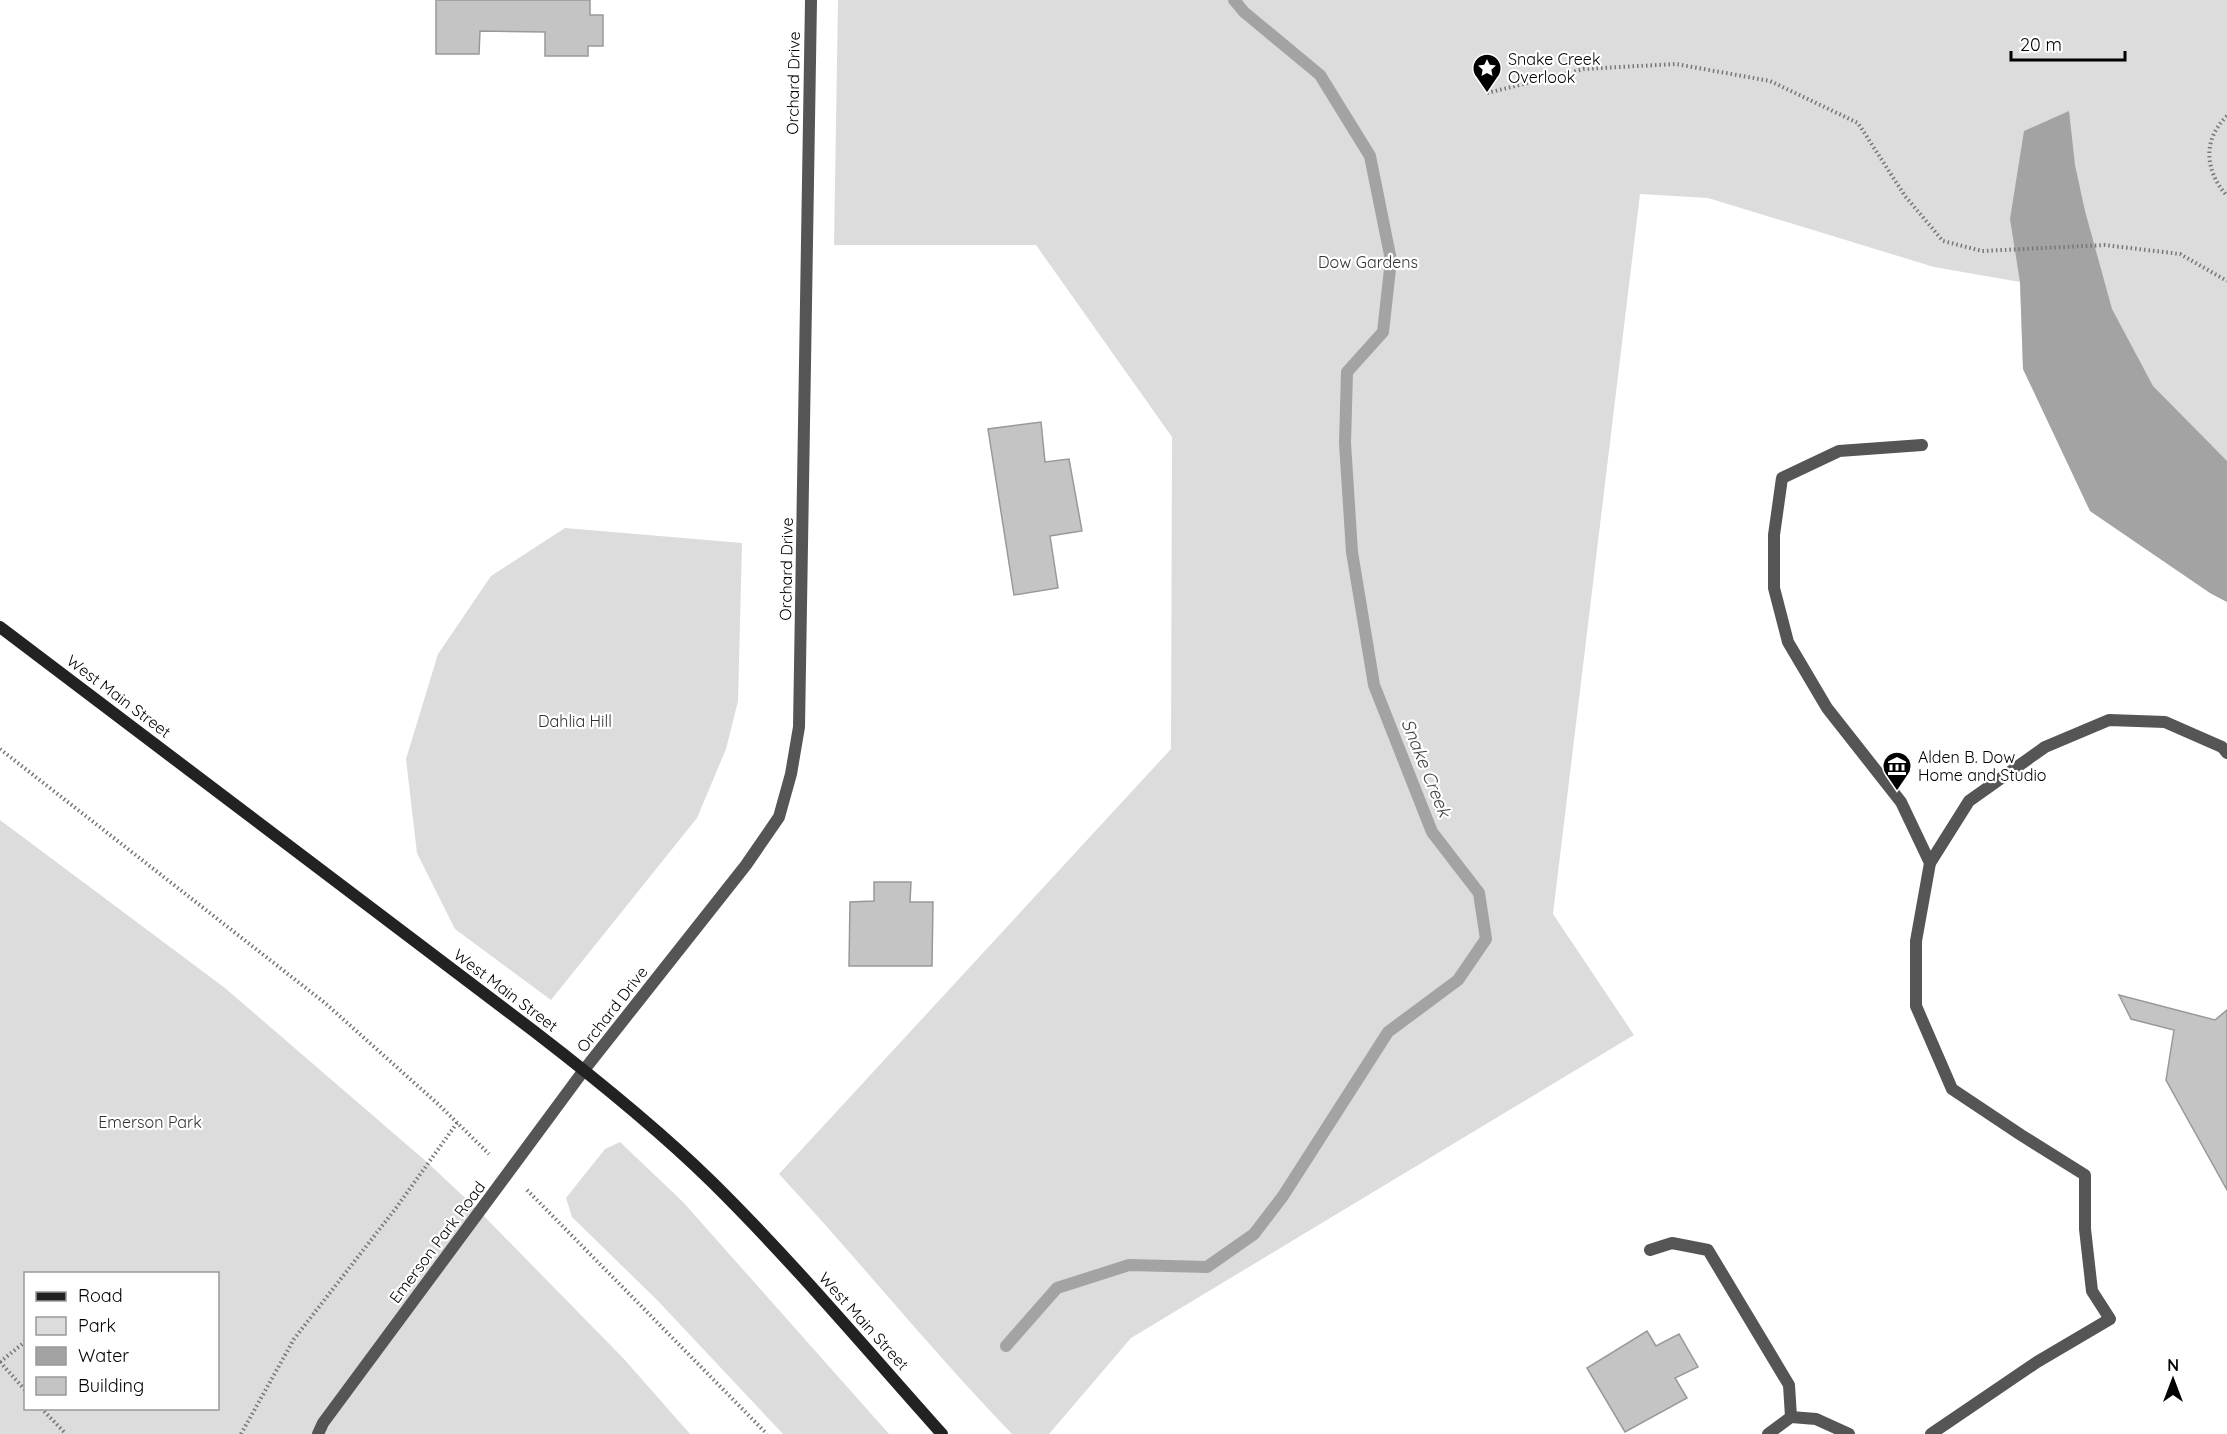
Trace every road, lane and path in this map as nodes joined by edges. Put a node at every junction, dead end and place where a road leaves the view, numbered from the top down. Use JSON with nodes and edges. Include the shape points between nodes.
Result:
{"nodes":[{"id":1,"x":811,"y":0,"type":"edge"},
{"id":2,"x":1487,"y":93,"type":"dead end"},
{"id":3,"x":2227,"y":116,"type":"edge"},
{"id":4,"x":2227,"y":196,"type":"edge"},
{"id":5,"x":2227,"y":281,"type":"edge"},
{"id":6,"x":1922,"y":445,"type":"dead end"},
{"id":7,"x":0,"y":627,"type":"edge"},
{"id":8,"x":0,"y":749,"type":"edge"},
{"id":9,"x":2227,"y":753,"type":"edge"},
{"id":10,"x":1930,"y":863,"type":"junction"},
{"id":11,"x":584,"y":1070,"type":"junction"},
{"id":12,"x":457,"y":1123,"type":"junction"},
{"id":13,"x":509,"y":1173,"type":"junction"},
{"id":14,"x":1650,"y":1250,"type":"dead end"},
{"id":15,"x":24,"y":1343,"type":"edge"},
{"id":16,"x":0,"y":1362,"type":"edge"},
{"id":17,"x":24,"y":1389,"type":"edge"},
{"id":18,"x":43,"y":1410,"type":"edge"},
{"id":19,"x":1791,"y":1417,"type":"junction"},
{"id":20,"x":66,"y":1434,"type":"edge"},
{"id":21,"x":241,"y":1434,"type":"edge"},
{"id":22,"x":318,"y":1434,"type":"edge"},
{"id":23,"x":767,"y":1434,"type":"edge"},
{"id":24,"x":942,"y":1434,"type":"edge"},
{"id":25,"x":1768,"y":1434,"type":"edge"},
{"id":26,"x":1849,"y":1434,"type":"edge"},
{"id":27,"x":1931,"y":1434,"type":"edge"}],
"edges":[{"from":1,"to":11,"type":"street","name":"Orchard Drive","via":[[802,656],[800,727],[791,774],[779,817],[746,865]]},
{"from":2,"to":5,"type":"path","via":[[1584,69],[1676,64],[1770,81],[1858,123],[1905,196],[1943,241],[1982,251],[2105,245],[2180,254]]},
{"from":3,"to":4,"type":"path","via":[[2218,124],[2210,143],[2209,164],[2216,183]]},
{"from":6,"to":10,"type":"street","via":[[1839,451],[1782,478],[1774,535],[1774,588],[1788,642],[1827,708],[1901,802]]},
{"from":7,"to":11,"type":"street","name":"West Main Street"},
{"from":8,"to":12,"type":"path","via":[[325,1003]]},
{"from":9,"to":10,"type":"street","via":[[2222,747],[2165,722],[2109,720],[2045,747],[1969,801]]},
{"from":10,"to":27,"type":"street","via":[[1916,941],[1916,1006],[1952,1089],[2085,1175],[2085,1229],[2092,1291],[2110,1319],[2037,1362]]},
{"from":11,"to":13,"type":"street","name":"Emerson Park Road"},
{"from":11,"to":24,"type":"street","name":"West Main Street","via":[[711,1181]]},
{"from":12,"to":13,"type":"path"},
{"from":12,"to":21,"type":"path","via":[[294,1339]]},
{"from":13,"to":22,"type":"street","name":"Emerson Park Road"},
{"from":13,"to":23,"type":"path"},
{"from":14,"to":19,"type":"street","via":[[1672,1243],[1708,1250],[1789,1385]]},
{"from":15,"to":16,"type":"path"},
{"from":16,"to":17,"type":"path"},
{"from":18,"to":20,"type":"path"},
{"from":19,"to":25,"type":"street"},
{"from":19,"to":26,"type":"street","via":[[1816,1419]]}]}
